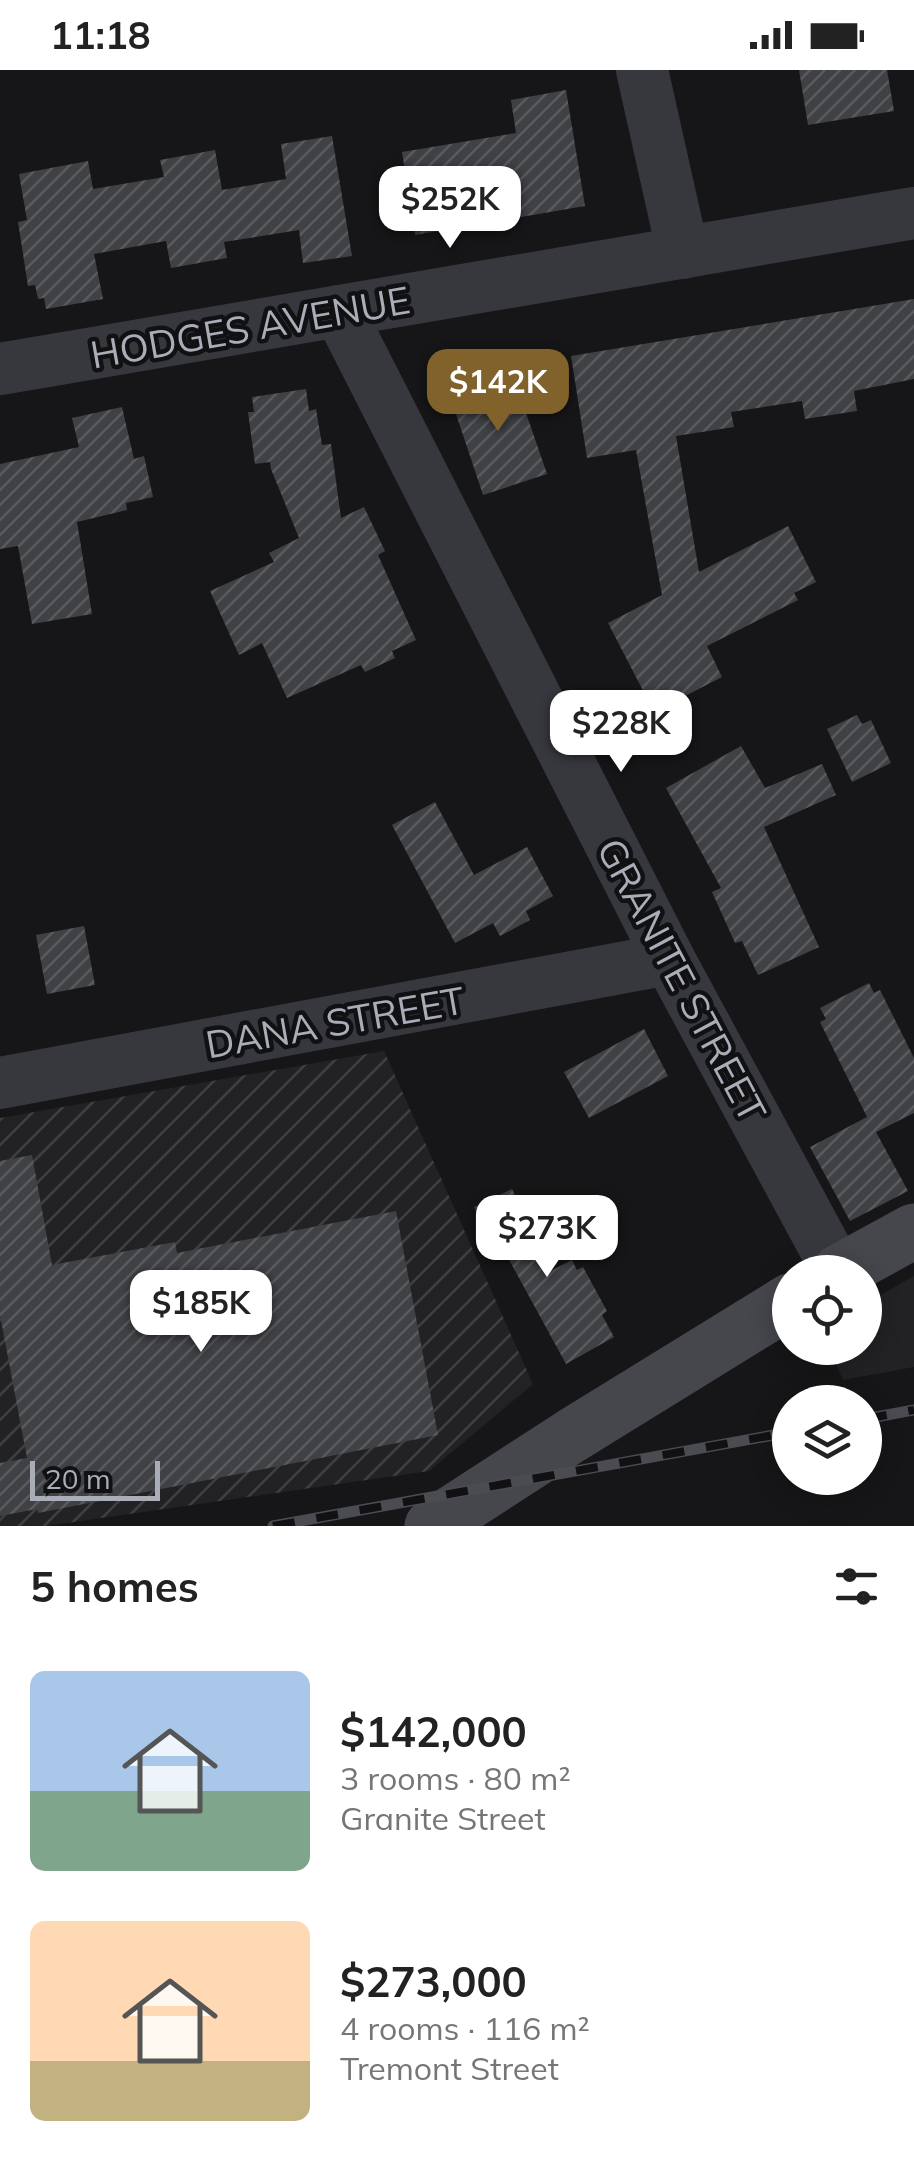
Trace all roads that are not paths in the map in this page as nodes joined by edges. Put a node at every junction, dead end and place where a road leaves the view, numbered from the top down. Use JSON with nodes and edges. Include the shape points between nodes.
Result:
{"nodes":[{"id":1,"x":642,"y":70,"type":"edge"},
{"id":2,"x":914,"y":213,"type":"edge"},
{"id":3,"x":683,"y":253,"type":"junction"},
{"id":4,"x":339,"y":312,"type":"junction"},
{"id":5,"x":0,"y":369,"type":"edge"},
{"id":6,"x":669,"y":959,"type":"junction"},
{"id":7,"x":0,"y":1084,"type":"edge"},
{"id":8,"x":914,"y":1232,"type":"edge"},
{"id":9,"x":829,"y":1255,"type":"edge"},
{"id":10,"x":870,"y":1255,"type":"edge"},
{"id":11,"x":772,"y":1312,"type":"edge"},
{"id":12,"x":432,"y":1526,"type":"edge"}],
"edges":[{"from":1,"to":3,"type":"street"},
{"from":2,"to":3,"type":"street","name":"HODGES AVENUE"},
{"from":3,"to":4,"type":"street","name":"HODGES AVENUE"},
{"from":4,"to":5,"type":"street","name":"HODGES AVENUE"},
{"from":4,"to":6,"type":"street","name":"GRANITE STREET"},
{"from":6,"to":7,"type":"street","name":"DANA STREET"},
{"from":6,"to":9,"type":"street","name":"GRANITE STREET"},
{"from":8,"to":10,"type":"main road"},
{"from":11,"to":12,"type":"main road"}]}
